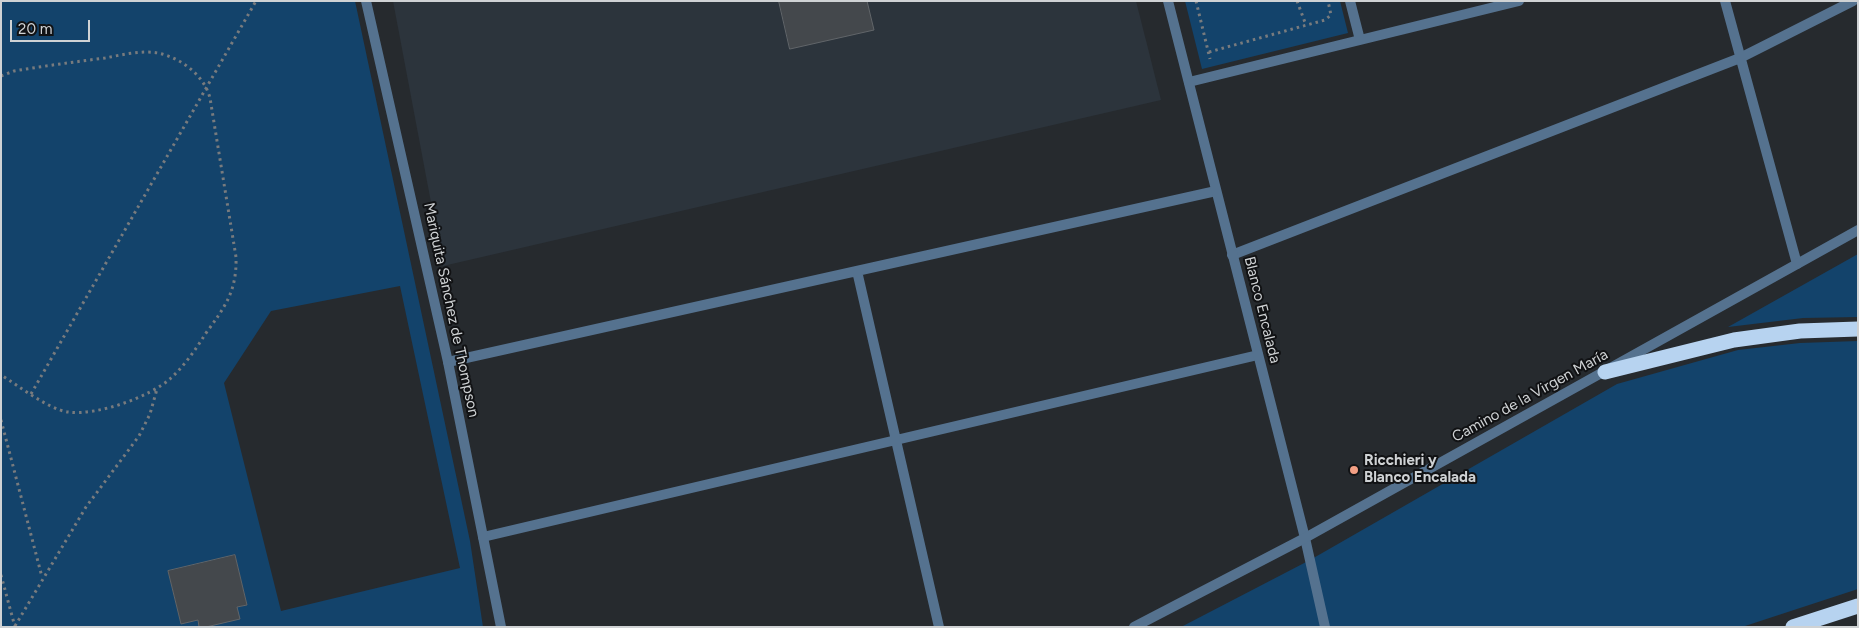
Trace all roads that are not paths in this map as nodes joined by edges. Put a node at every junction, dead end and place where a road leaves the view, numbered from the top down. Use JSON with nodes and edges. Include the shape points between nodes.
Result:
{"nodes":[{"id":1,"x":366,"y":1,"type":"edge"},
{"id":2,"x":1168,"y":1,"type":"edge"},
{"id":3,"x":1350,"y":1,"type":"edge"},
{"id":4,"x":1519,"y":1,"type":"edge"},
{"id":5,"x":1725,"y":1,"type":"edge"},
{"id":6,"x":1853,"y":1,"type":"edge"},
{"id":7,"x":1360,"y":40,"type":"junction"},
{"id":8,"x":1740,"y":58,"type":"junction"},
{"id":9,"x":1189,"y":82,"type":"junction"},
{"id":10,"x":1216,"y":191,"type":"junction"},
{"id":11,"x":1858,"y":230,"type":"edge"},
{"id":12,"x":1232,"y":255,"type":"junction"},
{"id":13,"x":1798,"y":264,"type":"junction"},
{"id":14,"x":858,"y":271,"type":"junction"},
{"id":15,"x":1858,"y":329,"type":"edge"},
{"id":16,"x":1258,"y":356,"type":"junction"},
{"id":17,"x":448,"y":362,"type":"junction"},
{"id":18,"x":1605,"y":372,"type":"junction"},
{"id":19,"x":896,"y":440,"type":"junction"},
{"id":20,"x":483,"y":537,"type":"junction"},
{"id":21,"x":1305,"y":538,"type":"junction"},
{"id":22,"x":1858,"y":606,"type":"edge"},
{"id":23,"x":936,"y":626,"type":"edge"},
{"id":24,"x":500,"y":627,"type":"edge"},
{"id":25,"x":1134,"y":627,"type":"edge"},
{"id":26,"x":1325,"y":627,"type":"edge"},
{"id":27,"x":1793,"y":627,"type":"edge"}],
"edges":[{"from":1,"to":17,"type":"street","name":"Mariquita Sánchez de Thompson"},
{"from":2,"to":9,"type":"street","name":"Blanco Encalada"},
{"from":3,"to":7,"type":"street"},
{"from":4,"to":7,"type":"street"},
{"from":5,"to":8,"type":"street"},
{"from":6,"to":8,"type":"street"},
{"from":7,"to":9,"type":"street"},
{"from":8,"to":12,"type":"street"},
{"from":8,"to":13,"type":"street"},
{"from":9,"to":10,"type":"street","name":"Blanco Encalada"},
{"from":10,"to":12,"type":"street","name":"Blanco Encalada"},
{"from":10,"to":14,"type":"street"},
{"from":11,"to":13,"type":"street","name":"Camino de la Virgen María"},
{"from":12,"to":16,"type":"street","name":"Blanco Encalada"},
{"from":13,"to":18,"type":"street","name":"Camino de la Virgen María"},
{"from":14,"to":17,"type":"street"},
{"from":14,"to":19,"type":"street"},
{"from":15,"to":18,"type":"highway","via":[[1800,331],[1734,340]]},
{"from":16,"to":19,"type":"street"},
{"from":16,"to":21,"type":"street","name":"Blanco Encalada"},
{"from":17,"to":20,"type":"street","name":"Mariquita Sánchez de Thompson"},
{"from":18,"to":21,"type":"street","name":"Camino de la Virgen María"},
{"from":19,"to":20,"type":"street"},
{"from":19,"to":23,"type":"street"},
{"from":20,"to":24,"type":"street","name":"Mariquita Sánchez de Thompson"},
{"from":21,"to":25,"type":"street","name":"Camino de la Virgen María"},
{"from":21,"to":26,"type":"street","name":"Blanco Encalada"},
{"from":22,"to":27,"type":"highway"}]}
